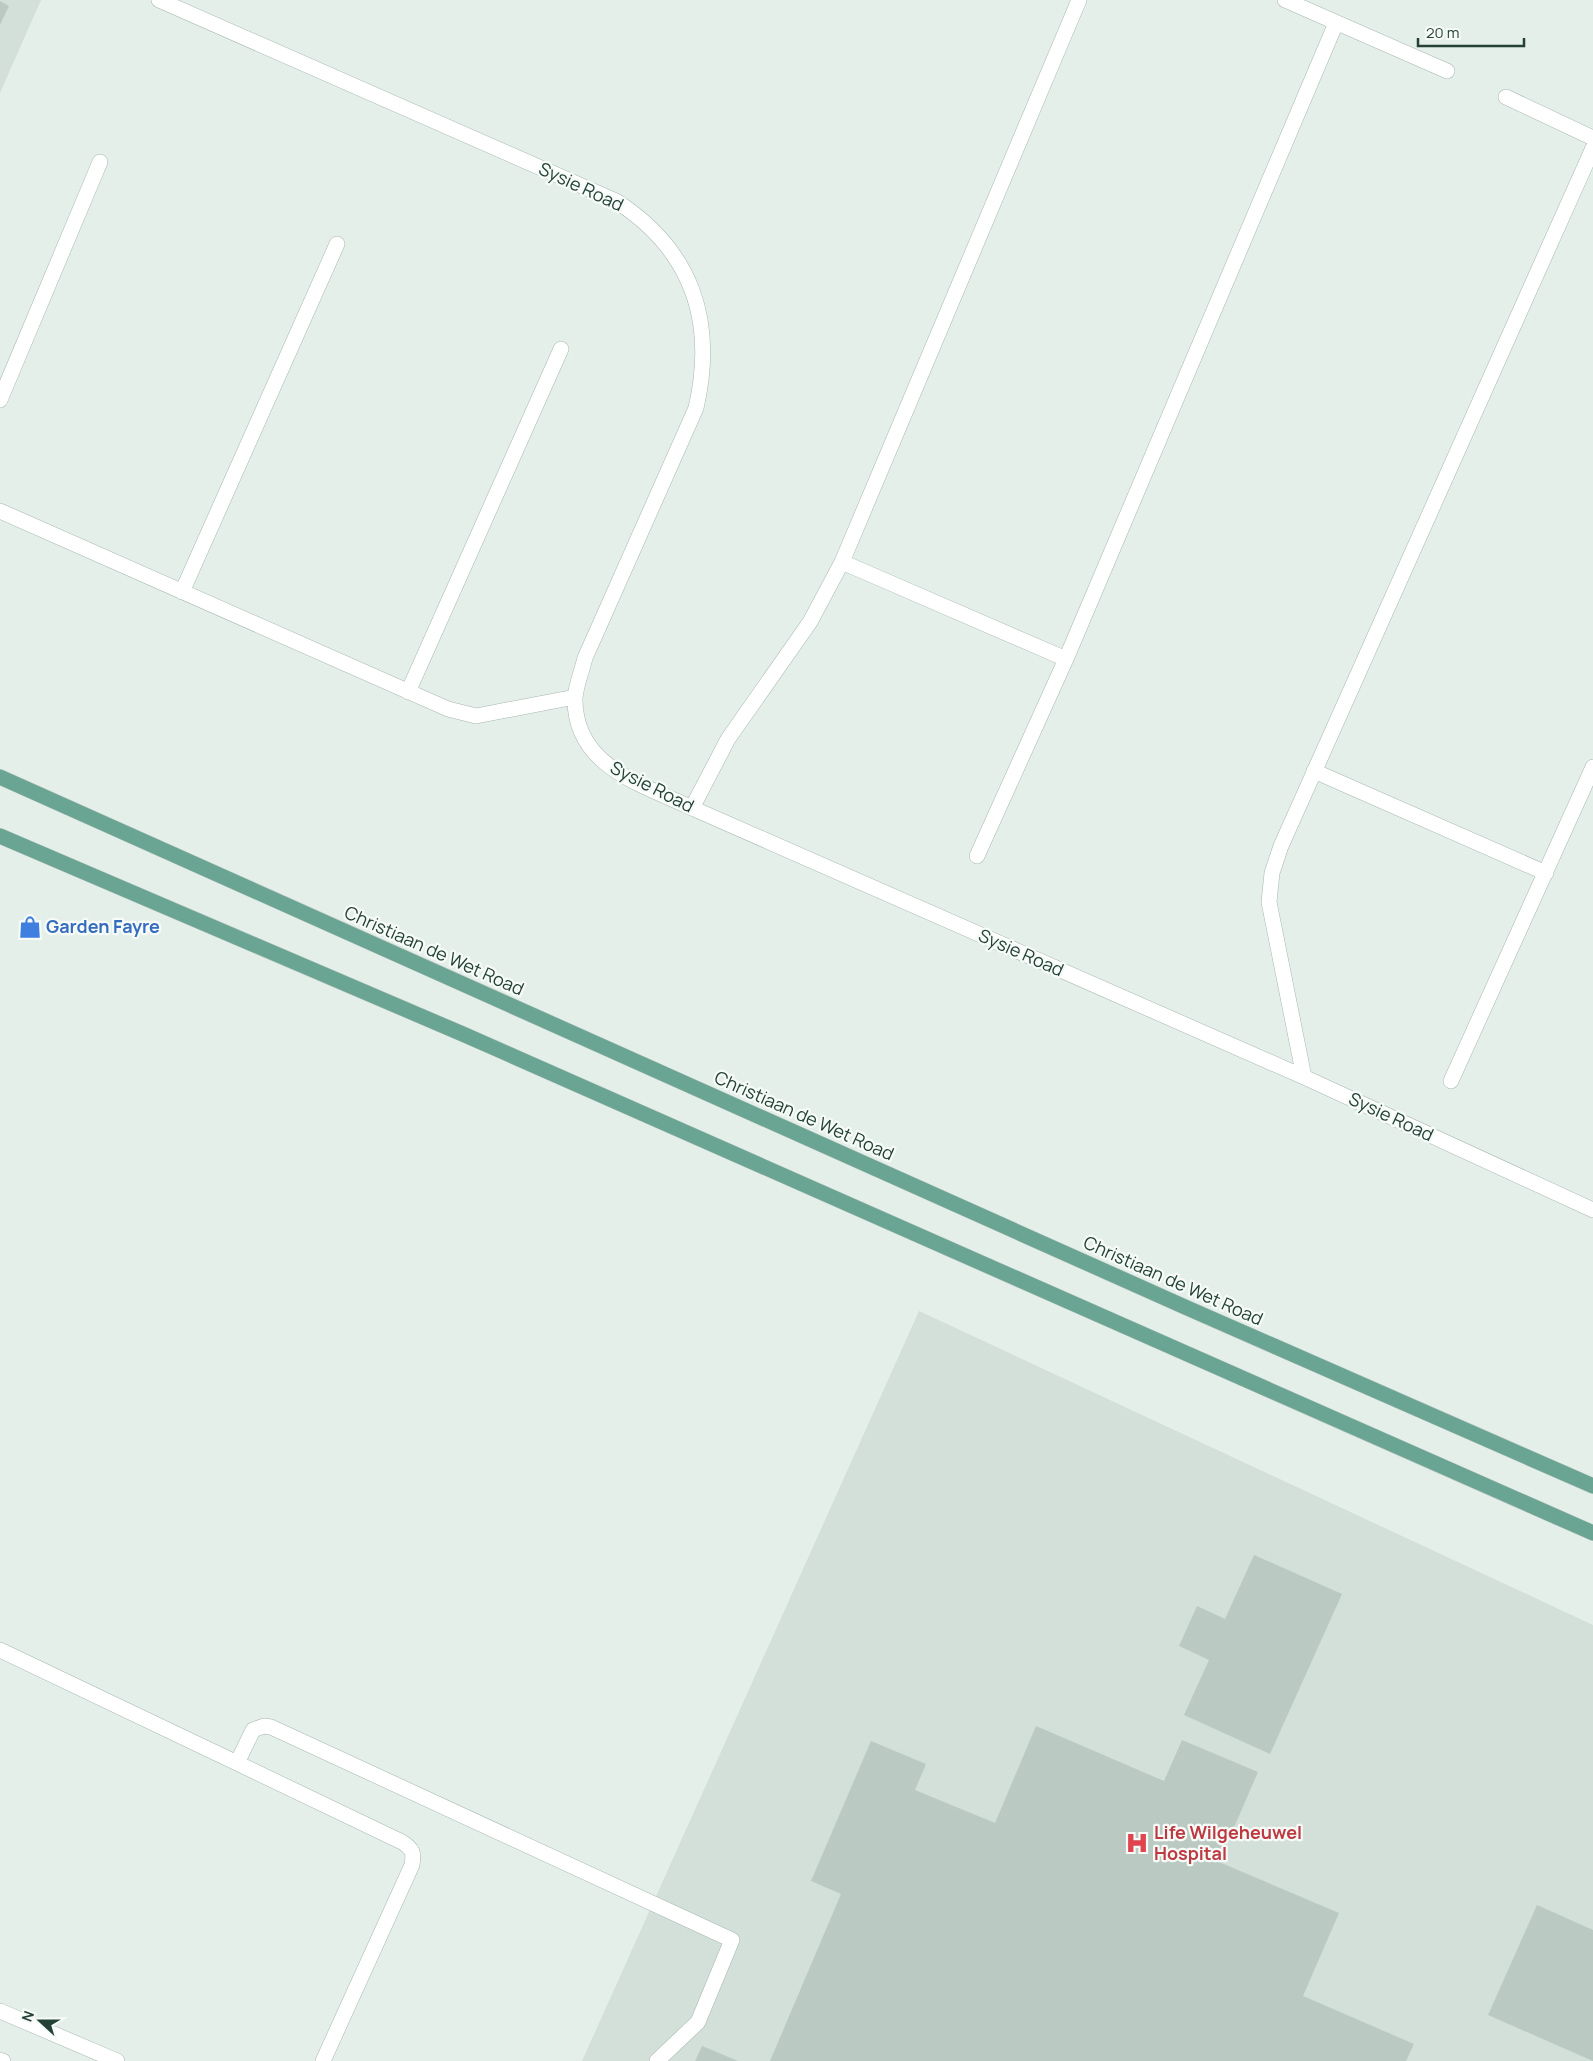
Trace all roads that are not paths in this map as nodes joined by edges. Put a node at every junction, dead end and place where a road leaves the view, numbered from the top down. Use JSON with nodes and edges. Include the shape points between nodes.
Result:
{"nodes":[{"id":1,"x":158,"y":0,"type":"edge"},
{"id":2,"x":1079,"y":0,"type":"edge"},
{"id":3,"x":1285,"y":0,"type":"edge"},
{"id":4,"x":1336,"y":24,"type":"junction"},
{"id":5,"x":1447,"y":70,"type":"dead end"},
{"id":6,"x":1506,"y":97,"type":"dead end"},
{"id":7,"x":1593,"y":138,"type":"edge"},
{"id":8,"x":1593,"y":148,"type":"edge"},
{"id":9,"x":100,"y":162,"type":"dead end"},
{"id":10,"x":337,"y":244,"type":"dead end"},
{"id":11,"x":561,"y":349,"type":"dead end"},
{"id":12,"x":0,"y":400,"type":"edge"},
{"id":13,"x":0,"y":511,"type":"edge"},
{"id":14,"x":842,"y":562,"type":"junction"},
{"id":15,"x":182,"y":592,"type":"junction"},
{"id":16,"x":1066,"y":659,"type":"junction"},
{"id":17,"x":408,"y":692,"type":"junction"},
{"id":18,"x":575,"y":697,"type":"junction"},
{"id":19,"x":1593,"y":767,"type":"edge"},
{"id":20,"x":1314,"y":771,"type":"junction"},
{"id":21,"x":0,"y":777,"type":"edge"},
{"id":22,"x":692,"y":808,"type":"junction"},
{"id":23,"x":0,"y":836,"type":"edge"},
{"id":24,"x":977,"y":856,"type":"dead end"},
{"id":25,"x":1546,"y":873,"type":"junction"},
{"id":26,"x":1304,"y":1077,"type":"junction"},
{"id":27,"x":1451,"y":1081,"type":"dead end"},
{"id":28,"x":1593,"y":1210,"type":"edge"},
{"id":29,"x":1593,"y":1486,"type":"edge"},
{"id":30,"x":1593,"y":1533,"type":"edge"},
{"id":31,"x":0,"y":1650,"type":"edge"},
{"id":32,"x":237,"y":1763,"type":"junction"},
{"id":33,"x":0,"y":2011,"type":"edge"},
{"id":34,"x":117,"y":2061,"type":"edge"},
{"id":35,"x":323,"y":2061,"type":"edge"},
{"id":36,"x":657,"y":2061,"type":"edge"}],
"edges":[{"from":1,"to":18,"type":"street","name":"Sysie Road","via":[[616,201],[652,228],[674,253],[699,313],[704,362],[698,401],[586,658]]},
{"from":2,"to":14,"type":"street"},
{"from":3,"to":4,"type":"street"},
{"from":4,"to":5,"type":"street"},
{"from":4,"to":16,"type":"street"},
{"from":6,"to":7,"type":"street"},
{"from":8,"to":20,"type":"street"},
{"from":9,"to":12,"type":"street"},
{"from":10,"to":15,"type":"street"},
{"from":11,"to":17,"type":"street"},
{"from":13,"to":15,"type":"street"},
{"from":14,"to":16,"type":"street"},
{"from":14,"to":22,"type":"street","via":[[810,622],[728,739]]},
{"from":15,"to":17,"type":"street"},
{"from":16,"to":24,"type":"street"},
{"from":17,"to":18,"type":"street","via":[[448,709],[476,716]]},
{"from":18,"to":22,"type":"street","name":"Sysie Road","via":[[576,718],[584,740],[596,757],[620,774]]},
{"from":19,"to":25,"type":"street"},
{"from":20,"to":25,"type":"street"},
{"from":20,"to":26,"type":"street","via":[[1281,846],[1272,873],[1269,902]]},
{"from":21,"to":29,"type":"main road","name":"Christiaan de Wet Road","via":[[1148,1291]]},
{"from":22,"to":26,"type":"street","name":"Sysie Road"},
{"from":23,"to":30,"type":"main road","via":[[465,1035]]},
{"from":25,"to":27,"type":"street"},
{"from":26,"to":28,"type":"street","name":"Sysie Road"},
{"from":31,"to":32,"type":"street"},
{"from":32,"to":35,"type":"street","via":[[402,1842],[414,1854],[412,1865]]},
{"from":32,"to":36,"type":"street","via":[[253,1730],[271,1727],[732,1940],[698,2022]]},
{"from":33,"to":34,"type":"street"}]}
